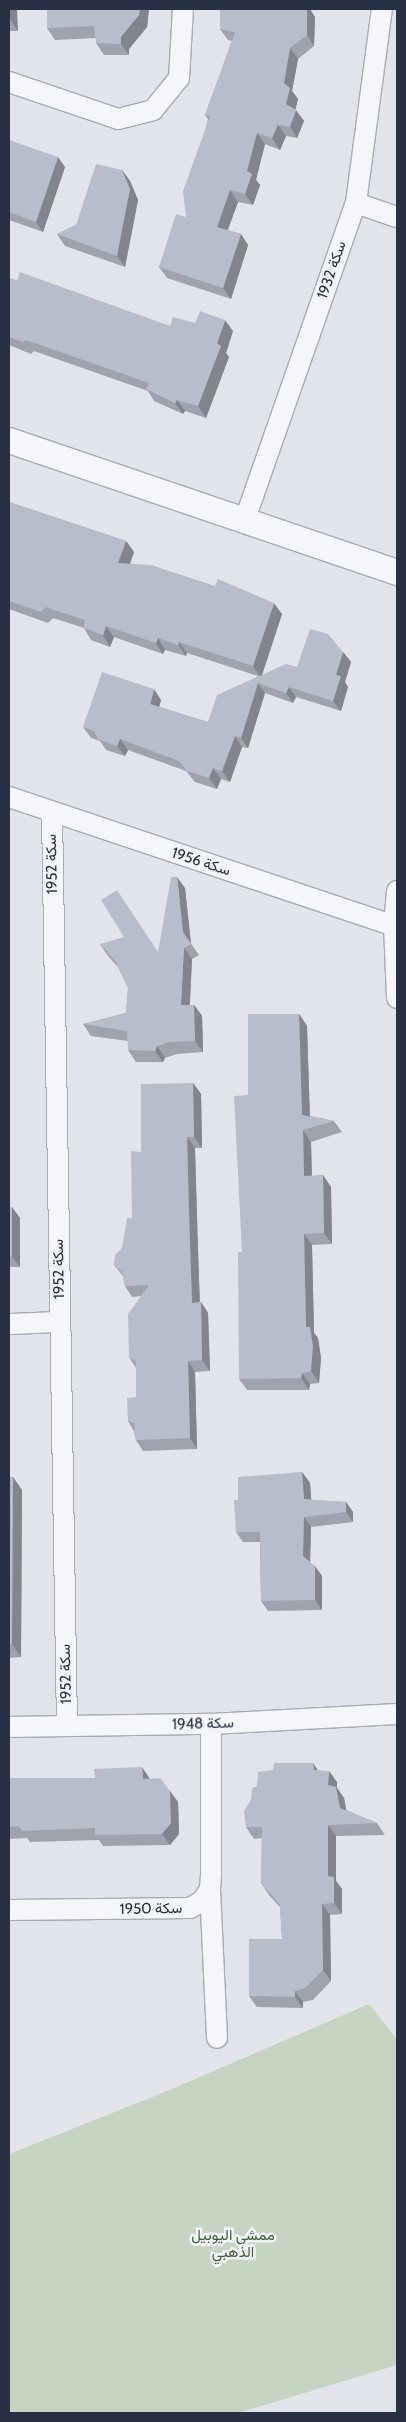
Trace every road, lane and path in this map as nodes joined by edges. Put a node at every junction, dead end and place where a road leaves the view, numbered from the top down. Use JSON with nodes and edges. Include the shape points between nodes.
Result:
{"nodes":[{"id":1,"x":183,"y":9,"type":"edge"},
{"id":2,"x":382,"y":9,"type":"edge"},
{"id":3,"x":9,"y":82,"type":"edge"},
{"id":4,"x":356,"y":203,"type":"junction"},
{"id":5,"x":397,"y":217,"type":"edge"},
{"id":6,"x":9,"y":440,"type":"edge"},
{"id":7,"x":244,"y":522,"type":"junction"},
{"id":8,"x":397,"y":572,"type":"edge"},
{"id":9,"x":9,"y":798,"type":"edge"},
{"id":10,"x":52,"y":812,"type":"junction"},
{"id":11,"x":397,"y":891,"type":"edge"},
{"id":12,"x":394,"y":926,"type":"junction"},
{"id":13,"x":397,"y":998,"type":"edge"},
{"id":14,"x":59,"y":1322,"type":"junction"},
{"id":15,"x":9,"y":1324,"type":"edge"},
{"id":16,"x":397,"y":1714,"type":"edge"},
{"id":17,"x":211,"y":1724,"type":"junction"},
{"id":18,"x":67,"y":1726,"type":"junction"},
{"id":19,"x":9,"y":1727,"type":"edge"},
{"id":20,"x":210,"y":1888,"type":"junction"},
{"id":21,"x":9,"y":1910,"type":"edge"},
{"id":22,"x":217,"y":2038,"type":"dead end"}],
"edges":[{"from":1,"to":3,"type":"street","via":[[179,78],[154,110],[118,119]]},
{"from":2,"to":4,"type":"street","name":"سكة 1932"},
{"from":4,"to":5,"type":"street"},
{"from":4,"to":7,"type":"street","name":"سكة 1932"},
{"from":6,"to":7,"type":"street"},
{"from":7,"to":8,"type":"street"},
{"from":9,"to":10,"type":"street","name":"سكة 1956"},
{"from":10,"to":12,"type":"street","name":"سكة 1956"},
{"from":10,"to":14,"type":"street","name":"سكة 1952"},
{"from":11,"to":12,"type":"street"},
{"from":12,"to":13,"type":"street"},
{"from":14,"to":15,"type":"street"},
{"from":14,"to":18,"type":"street","name":"سكة 1952"},
{"from":16,"to":17,"type":"street","name":"سكة 1948"},
{"from":17,"to":18,"type":"street","name":"سكة 1948"},
{"from":17,"to":20,"type":"street"},
{"from":18,"to":19,"type":"street","name":"سكة 1948"},
{"from":20,"to":21,"type":"street","name":"سكة 1950","via":[[202,1901],[190,1908]]},
{"from":20,"to":22,"type":"street"}]}
